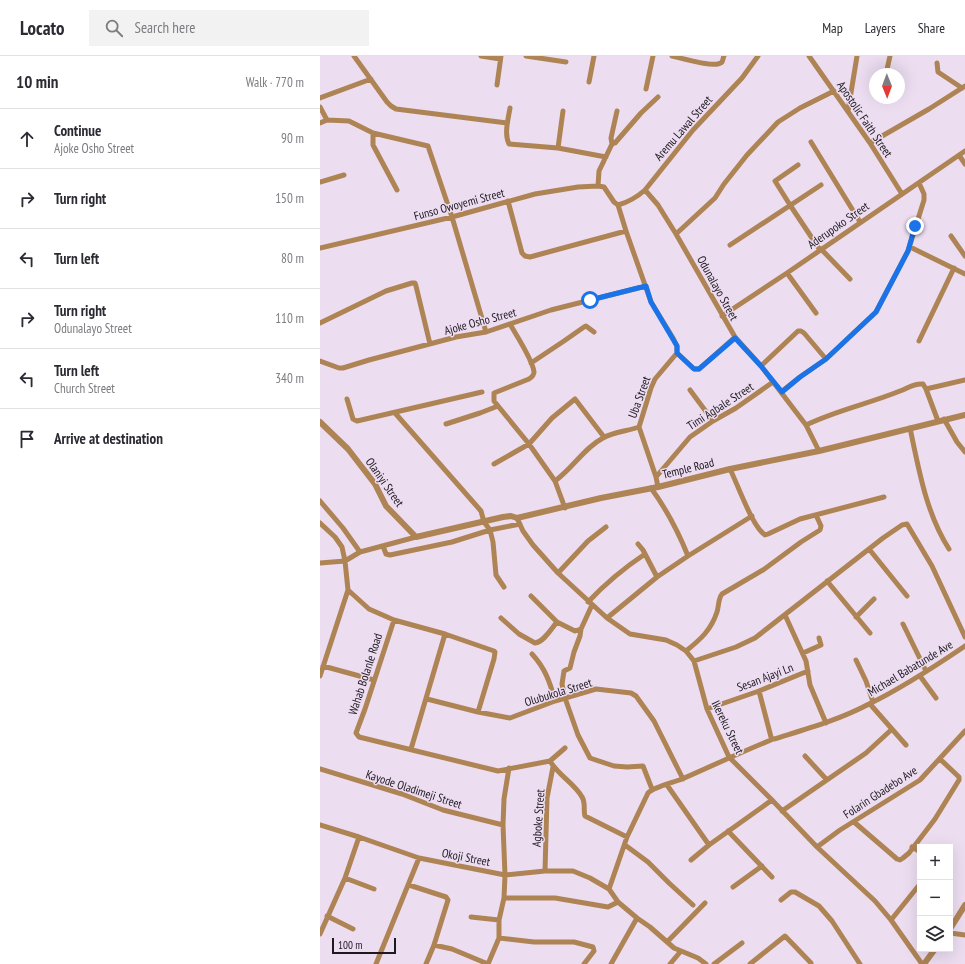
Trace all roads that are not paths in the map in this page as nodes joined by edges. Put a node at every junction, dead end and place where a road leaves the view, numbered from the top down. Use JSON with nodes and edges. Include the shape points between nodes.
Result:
{"nodes":[{"id":1,"x":354,"y":56,"type":"edge"},
{"id":2,"x":481,"y":56,"type":"edge"},
{"id":3,"x":526,"y":56,"type":"edge"},
{"id":4,"x":594,"y":56,"type":"edge"},
{"id":5,"x":653,"y":56,"type":"edge"},
{"id":6,"x":672,"y":56,"type":"edge"},
{"id":7,"x":724,"y":56,"type":"edge"},
{"id":8,"x":758,"y":56,"type":"edge"},
{"id":9,"x":809,"y":56,"type":"edge"},
{"id":10,"x":857,"y":56,"type":"edge"},
{"id":11,"x":890,"y":56,"type":"edge"},
{"id":12,"x":500,"y":57,"type":"edge"},
{"id":13,"x":566,"y":62,"type":"dead end"},
{"id":14,"x":937,"y":63,"type":"dead end"},
{"id":15,"x":887,"y":68,"type":"edge"},
{"id":16,"x":371,"y":80,"type":"junction"},
{"id":17,"x":589,"y":82,"type":"dead end"},
{"id":18,"x":497,"y":85,"type":"dead end"},
{"id":19,"x":964,"y":87,"type":"edge"},
{"id":20,"x":646,"y":89,"type":"dead end"},
{"id":21,"x":834,"y":91,"type":"junction"},
{"id":22,"x":658,"y":97,"type":"dead end"},
{"id":23,"x":320,"y":98,"type":"edge"},
{"id":24,"x":320,"y":107,"type":"edge"},
{"id":25,"x":510,"y":108,"type":"dead end"},
{"id":26,"x":563,"y":111,"type":"dead end"},
{"id":27,"x":616,"y":111,"type":"dead end"},
{"id":28,"x":848,"y":111,"type":"junction"},
{"id":29,"x":327,"y":120,"type":"junction"},
{"id":30,"x":320,"y":123,"type":"edge"},
{"id":31,"x":507,"y":123,"type":"junction"},
{"id":32,"x":373,"y":133,"type":"junction"},
{"id":33,"x":811,"y":142,"type":"dead end"},
{"id":34,"x":870,"y":143,"type":"junction"},
{"id":35,"x":612,"y":144,"type":"junction"},
{"id":36,"x":558,"y":148,"type":"junction"},
{"id":37,"x":965,"y":151,"type":"edge"},
{"id":38,"x":959,"y":155,"type":"junction"},
{"id":39,"x":606,"y":157,"type":"junction"},
{"id":40,"x":965,"y":164,"type":"edge"},
{"id":41,"x":798,"y":165,"type":"dead end"},
{"id":42,"x":344,"y":176,"type":"dead end"},
{"id":43,"x":320,"y":182,"type":"edge"},
{"id":44,"x":919,"y":183,"type":"junction"},
{"id":45,"x":821,"y":185,"type":"dead end"},
{"id":46,"x":601,"y":186,"type":"junction"},
{"id":47,"x":397,"y":190,"type":"dead end"},
{"id":48,"x":645,"y":190,"type":"junction"},
{"id":49,"x":902,"y":194,"type":"junction"},
{"id":50,"x":508,"y":201,"type":"junction"},
{"id":51,"x":618,"y":205,"type":"junction"},
{"id":52,"x":790,"y":206,"type":"junction"},
{"id":53,"x":452,"y":217,"type":"junction"},
{"id":54,"x":860,"y":222,"type":"junction"},
{"id":55,"x":626,"y":231,"type":"junction"},
{"id":56,"x":676,"y":234,"type":"junction"},
{"id":57,"x":951,"y":236,"type":"dead end"},
{"id":58,"x":730,"y":245,"type":"dead end"},
{"id":59,"x":910,"y":247,"type":"junction"},
{"id":60,"x":320,"y":248,"type":"edge"},
{"id":61,"x":820,"y":250,"type":"junction"},
{"id":62,"x":965,"y":256,"type":"edge"},
{"id":63,"x":954,"y":268,"type":"junction"},
{"id":64,"x":787,"y":273,"type":"junction"},
{"id":65,"x":965,"y":274,"type":"edge"},
{"id":66,"x":850,"y":279,"type":"dead end"},
{"id":67,"x":646,"y":286,"type":"junction"},
{"id":68,"x":816,"y":313,"type":"dead end"},
{"id":69,"x":722,"y":316,"type":"junction"},
{"id":70,"x":320,"y":322,"type":"edge"},
{"id":71,"x":510,"y":324,"type":"junction"},
{"id":72,"x":486,"y":332,"type":"junction"},
{"id":73,"x":594,"y":332,"type":"dead end"},
{"id":74,"x":735,"y":338,"type":"junction"},
{"id":75,"x":919,"y":341,"type":"dead end"},
{"id":76,"x":430,"y":344,"type":"junction"},
{"id":77,"x":677,"y":353,"type":"junction"},
{"id":78,"x":826,"y":359,"type":"junction"},
{"id":79,"x":320,"y":361,"type":"edge"},
{"id":80,"x":531,"y":363,"type":"junction"},
{"id":81,"x":761,"y":366,"type":"junction"},
{"id":82,"x":965,"y":380,"type":"edge"},
{"id":83,"x":773,"y":382,"type":"junction"},
{"id":84,"x":926,"y":389,"type":"junction"},
{"id":85,"x":690,"y":390,"type":"dead end"},
{"id":86,"x":482,"y":392,"type":"dead end"},
{"id":87,"x":782,"y":392,"type":"junction"},
{"id":88,"x":347,"y":398,"type":"dead end"},
{"id":89,"x":498,"y":406,"type":"junction"},
{"id":90,"x":395,"y":413,"type":"junction"},
{"id":91,"x":965,"y":415,"type":"edge"},
{"id":92,"x":941,"y":420,"type":"junction"},
{"id":93,"x":713,"y":421,"type":"junction"},
{"id":94,"x":320,"y":422,"type":"edge"},
{"id":95,"x":446,"y":424,"type":"dead end"},
{"id":96,"x":806,"y":425,"type":"junction"},
{"id":97,"x":639,"y":427,"type":"junction"},
{"id":98,"x":910,"y":428,"type":"junction"},
{"id":99,"x":604,"y":437,"type":"junction"},
{"id":100,"x":529,"y":444,"type":"junction"},
{"id":101,"x":819,"y":451,"type":"junction"},
{"id":102,"x":965,"y":452,"type":"edge"},
{"id":103,"x":494,"y":464,"type":"dead end"},
{"id":104,"x":730,"y":469,"type":"junction"},
{"id":105,"x":656,"y":477,"type":"junction"},
{"id":106,"x":555,"y":481,"type":"junction"},
{"id":107,"x":658,"y":487,"type":"junction"},
{"id":108,"x":651,"y":488,"type":"junction"},
{"id":109,"x":884,"y":497,"type":"dead end"},
{"id":110,"x":320,"y":501,"type":"edge"},
{"id":111,"x":565,"y":508,"type":"junction"},
{"id":112,"x":816,"y":515,"type":"junction"},
{"id":113,"x":752,"y":516,"type":"junction"},
{"id":114,"x":518,"y":521,"type":"junction"},
{"id":115,"x":484,"y":522,"type":"junction"},
{"id":116,"x":320,"y":523,"type":"edge"},
{"id":117,"x":606,"y":526,"type":"dead end"},
{"id":118,"x":490,"y":530,"type":"junction"},
{"id":119,"x":416,"y":537,"type":"junction"},
{"id":120,"x":638,"y":544,"type":"dead end"},
{"id":121,"x":383,"y":546,"type":"junction"},
{"id":122,"x":869,"y":549,"type":"junction"},
{"id":123,"x":949,"y":549,"type":"dead end"},
{"id":124,"x":360,"y":552,"type":"junction"},
{"id":125,"x":645,"y":554,"type":"junction"},
{"id":126,"x":688,"y":556,"type":"junction"},
{"id":127,"x":347,"y":560,"type":"junction"},
{"id":128,"x":320,"y":563,"type":"edge"},
{"id":129,"x":558,"y":573,"type":"junction"},
{"id":130,"x":657,"y":577,"type":"junction"},
{"id":131,"x":828,"y":581,"type":"junction"},
{"id":132,"x":504,"y":587,"type":"dead end"},
{"id":133,"x":348,"y":590,"type":"junction"},
{"id":134,"x":530,"y":596,"type":"dead end"},
{"id":135,"x":907,"y":596,"type":"dead end"},
{"id":136,"x":874,"y":599,"type":"dead end"},
{"id":137,"x":590,"y":603,"type":"junction"},
{"id":138,"x":785,"y":615,"type":"junction"},
{"id":139,"x":856,"y":616,"type":"junction"},
{"id":140,"x":501,"y":618,"type":"dead end"},
{"id":141,"x":607,"y":618,"type":"junction"},
{"id":142,"x":394,"y":620,"type":"junction"},
{"id":143,"x":557,"y":622,"type":"junction"},
{"id":144,"x":903,"y":624,"type":"dead end"},
{"id":145,"x":581,"y":629,"type":"junction"},
{"id":146,"x":870,"y":633,"type":"dead end"},
{"id":147,"x":445,"y":634,"type":"junction"},
{"id":148,"x":965,"y":637,"type":"edge"},
{"id":149,"x":819,"y":638,"type":"dead end"},
{"id":150,"x":965,"y":646,"type":"edge"},
{"id":151,"x":686,"y":651,"type":"junction"},
{"id":152,"x":803,"y":653,"type":"junction"},
{"id":153,"x":532,"y":654,"type":"dead end"},
{"id":154,"x":856,"y":660,"type":"dead end"},
{"id":155,"x":694,"y":661,"type":"junction"},
{"id":156,"x":323,"y":666,"type":"junction"},
{"id":157,"x":808,"y":671,"type":"junction"},
{"id":158,"x":926,"y":672,"type":"junction"},
{"id":159,"x":320,"y":676,"type":"edge"},
{"id":160,"x":920,"y":676,"type":"junction"},
{"id":161,"x":374,"y":680,"type":"junction"},
{"id":162,"x":760,"y":691,"type":"junction"},
{"id":163,"x":936,"y":698,"type":"dead end"},
{"id":164,"x":427,"y":699,"type":"junction"},
{"id":165,"x":560,"y":699,"type":"junction"},
{"id":166,"x":871,"y":703,"type":"junction"},
{"id":167,"x":707,"y":709,"type":"junction"},
{"id":168,"x":478,"y":712,"type":"junction"},
{"id":169,"x":826,"y":722,"type":"junction"},
{"id":170,"x":892,"y":730,"type":"junction"},
{"id":171,"x":965,"y":731,"type":"edge"},
{"id":172,"x":772,"y":739,"type":"junction"},
{"id":173,"x":906,"y":745,"type":"dead end"},
{"id":174,"x":565,"y":748,"type":"dead end"},
{"id":175,"x":411,"y":749,"type":"junction"},
{"id":176,"x":805,"y":756,"type":"dead end"},
{"id":177,"x":729,"y":757,"type":"junction"},
{"id":178,"x":940,"y":759,"type":"junction"},
{"id":179,"x":550,"y":761,"type":"junction"},
{"id":180,"x":553,"y":767,"type":"junction"},
{"id":181,"x":509,"y":768,"type":"junction"},
{"id":182,"x":320,"y":769,"type":"edge"},
{"id":183,"x":683,"y":779,"type":"junction"},
{"id":184,"x":827,"y":780,"type":"junction"},
{"id":185,"x":667,"y":785,"type":"junction"},
{"id":186,"x":652,"y":789,"type":"junction"},
{"id":187,"x":772,"y":800,"type":"junction"},
{"id":188,"x":782,"y":811,"type":"junction"},
{"id":189,"x":854,"y":822,"type":"junction"},
{"id":190,"x":320,"y":825,"type":"edge"},
{"id":191,"x":503,"y":826,"type":"junction"},
{"id":192,"x":728,"y":831,"type":"junction"},
{"id":193,"x":359,"y":837,"type":"junction"},
{"id":194,"x":627,"y":838,"type":"junction"},
{"id":195,"x":625,"y":845,"type":"junction"},
{"id":196,"x":709,"y":845,"type":"junction"},
{"id":197,"x":817,"y":847,"type":"junction"},
{"id":198,"x":912,"y":847,"type":"junction"},
{"id":199,"x":917,"y":850,"type":"edge"},
{"id":200,"x":419,"y":858,"type":"junction"},
{"id":201,"x":691,"y":860,"type":"dead end"},
{"id":202,"x":762,"y":866,"type":"junction"},
{"id":203,"x":545,"y":871,"type":"junction"},
{"id":204,"x":505,"y":875,"type":"junction"},
{"id":205,"x":772,"y":877,"type":"dead end"},
{"id":206,"x":345,"y":878,"type":"junction"},
{"id":207,"x":409,"y":885,"type":"junction"},
{"id":208,"x":733,"y":887,"type":"dead end"},
{"id":209,"x":917,"y":888,"type":"edge"},
{"id":210,"x":374,"y":890,"type":"dead end"},
{"id":211,"x":609,"y":890,"type":"junction"},
{"id":212,"x":504,"y":898,"type":"junction"},
{"id":213,"x":781,"y":900,"type":"dead end"},
{"id":214,"x":618,"y":902,"type":"junction"},
{"id":215,"x":705,"y":903,"type":"dead end"},
{"id":216,"x":694,"y":905,"type":"dead end"},
{"id":217,"x":965,"y":905,"type":"edge"},
{"id":218,"x":327,"y":916,"type":"junction"},
{"id":219,"x":471,"y":917,"type":"dead end"},
{"id":220,"x":637,"y":918,"type":"junction"},
{"id":221,"x":499,"y":920,"type":"junction"},
{"id":222,"x":891,"y":920,"type":"junction"},
{"id":223,"x":953,"y":924,"type":"edge"},
{"id":224,"x":352,"y":929,"type":"dead end"},
{"id":225,"x":953,"y":933,"type":"edge"},
{"id":226,"x":320,"y":934,"type":"edge"},
{"id":227,"x":965,"y":935,"type":"edge"},
{"id":228,"x":499,"y":938,"type":"junction"},
{"id":229,"x":667,"y":942,"type":"junction"},
{"id":230,"x":742,"y":943,"type":"dead end"},
{"id":231,"x":434,"y":945,"type":"junction"},
{"id":232,"x":682,"y":951,"type":"junction"},
{"id":233,"x":933,"y":952,"type":"edge"},
{"id":234,"x":810,"y":963,"type":"edge"},
{"id":235,"x":376,"y":964,"type":"edge"},
{"id":236,"x":426,"y":964,"type":"edge"},
{"id":237,"x":488,"y":964,"type":"edge"},
{"id":238,"x":584,"y":964,"type":"edge"},
{"id":239,"x":611,"y":964,"type":"edge"},
{"id":240,"x":670,"y":964,"type":"edge"},
{"id":241,"x":706,"y":964,"type":"edge"},
{"id":242,"x":714,"y":964,"type":"edge"},
{"id":243,"x":750,"y":964,"type":"edge"},
{"id":244,"x":860,"y":964,"type":"edge"},
{"id":245,"x":923,"y":964,"type":"edge"}],
"edges":[{"from":1,"to":16,"type":"street"},
{"from":2,"to":12,"type":"street"},
{"from":3,"to":13,"type":"street"},
{"from":4,"to":17,"type":"street"},
{"from":5,"to":20,"type":"street"},
{"from":6,"to":7,"type":"street","via":[[710,65],[722,62]]},
{"from":8,"to":48,"type":"street","name":"Aremu Lawal Street"},
{"from":9,"to":21,"type":"street","name":"Apostolic Faith Street"},
{"from":10,"to":28,"type":"street"},
{"from":11,"to":15,"type":"street"},
{"from":12,"to":18,"type":"street"},
{"from":14,"to":19,"type":"street","via":[[938,72]]},
{"from":16,"to":23,"type":"street"},
{"from":16,"to":31,"type":"street","via":[[396,109]]},
{"from":19,"to":34,"type":"street"},
{"from":21,"to":28,"type":"street","name":"Apostolic Faith Street"},
{"from":21,"to":56,"type":"street","via":[[778,122],[747,155],[715,198]]},
{"from":22,"to":35,"type":"street"},
{"from":24,"to":29,"type":"street"},
{"from":25,"to":31,"type":"street"},
{"from":26,"to":36,"type":"street"},
{"from":27,"to":35,"type":"street","via":[[610,138]]},
{"from":28,"to":34,"type":"street","name":"Apostolic Faith Street"},
{"from":29,"to":30,"type":"street"},
{"from":29,"to":32,"type":"street","via":[[349,120]]},
{"from":31,"to":36,"type":"street","via":[[507,140],[514,146]]},
{"from":32,"to":47,"type":"street","via":[[373,145]]},
{"from":32,"to":53,"type":"street","via":[[428,146]]},
{"from":33,"to":54,"type":"street"},
{"from":34,"to":49,"type":"street","name":"Apostolic Faith Street"},
{"from":35,"to":39,"type":"street"},
{"from":36,"to":39,"type":"street"},
{"from":37,"to":38,"type":"street","name":"Aderupoko Street"},
{"from":38,"to":40,"type":"street"},
{"from":38,"to":44,"type":"street","name":"Aderupoko Street"},
{"from":39,"to":46,"type":"street","via":[[599,171]]},
{"from":41,"to":52,"type":"street","via":[[775,181]]},
{"from":42,"to":43,"type":"street"},
{"from":44,"to":49,"type":"street","name":"Aderupoko Street"},
{"from":44,"to":59,"type":"street","via":[[924,200]]},
{"from":45,"to":52,"type":"street"},
{"from":46,"to":50,"type":"street","name":"Funso Owoyemi Street","via":[[578,187]]},
{"from":46,"to":51,"type":"street"},
{"from":48,"to":51,"type":"street","name":"Aremu Lawal Street","via":[[628,203]]},
{"from":48,"to":56,"type":"street","name":"Odunalayo Street"},
{"from":49,"to":54,"type":"street","name":"Aderupoko Street"},
{"from":50,"to":53,"type":"street","name":"Funso Owoyemi Street"},
{"from":50,"to":55,"type":"street","via":[[525,256],[530,257]]},
{"from":51,"to":55,"type":"street"},
{"from":52,"to":58,"type":"street"},
{"from":52,"to":61,"type":"street"},
{"from":53,"to":60,"type":"street","name":"Funso Owoyemi Street"},
{"from":53,"to":72,"type":"street"},
{"from":54,"to":61,"type":"street","name":"Aderupoko Street"},
{"from":55,"to":67,"type":"street"},
{"from":56,"to":69,"type":"street","name":"Odunalayo Street"},
{"from":57,"to":62,"type":"street"},
{"from":59,"to":63,"type":"street"},
{"from":59,"to":78,"type":"street","via":[[876,312]]},
{"from":61,"to":64,"type":"street","name":"Aderupoko Street"},
{"from":61,"to":66,"type":"street"},
{"from":63,"to":65,"type":"street"},
{"from":63,"to":75,"type":"street"},
{"from":64,"to":68,"type":"street"},
{"from":64,"to":69,"type":"street","name":"Aderupoko Street"},
{"from":67,"to":71,"type":"street","name":"Ajoke Osho Street","via":[[551,310]]},
{"from":67,"to":77,"type":"street","via":[[651,302],[677,346]]},
{"from":69,"to":74,"type":"street","name":"Odunalayo Street"},
{"from":70,"to":76,"type":"street","via":[[386,291],[415,283]]},
{"from":71,"to":72,"type":"street","name":"Ajoke Osho Street"},
{"from":71,"to":80,"type":"street"},
{"from":72,"to":76,"type":"street","name":"Ajoke Osho Street"},
{"from":73,"to":80,"type":"street","via":[[584,326]]},
{"from":74,"to":77,"type":"street","via":[[699,369],[694,369]]},
{"from":74,"to":81,"type":"street","name":"Odunalayo Street"},
{"from":76,"to":79,"type":"street","name":"Ajoke Osho Street","via":[[343,368]]},
{"from":77,"to":97,"type":"street","name":"Uba Street","via":[[655,379]]},
{"from":78,"to":81,"type":"street","via":[[804,333],[798,331]]},
{"from":78,"to":87,"type":"street"},
{"from":80,"to":89,"type":"street","via":[[534,373],[532,377],[494,393],[494,401]]},
{"from":81,"to":83,"type":"street","name":"Odunalayo Street"},
{"from":82,"to":84,"type":"street"},
{"from":83,"to":87,"type":"street","name":"Odunalayo Street"},
{"from":83,"to":93,"type":"street","name":"Timi Agbale Street"},
{"from":84,"to":92,"type":"street"},
{"from":84,"to":96,"type":"street","via":[[923,384],[918,384],[827,415]]},
{"from":85,"to":93,"type":"street"},
{"from":86,"to":90,"type":"street"},
{"from":87,"to":96,"type":"street","name":"Odunalayo Street"},
{"from":88,"to":90,"type":"street","via":[[355,421]]},
{"from":89,"to":95,"type":"street"},
{"from":89,"to":100,"type":"street"},
{"from":90,"to":115,"type":"street","via":[[481,511]]},
{"from":91,"to":92,"type":"street","name":"Temple Road"},
{"from":92,"to":98,"type":"street","name":"Temple Road"},
{"from":92,"to":102,"type":"street"},
{"from":93,"to":105,"type":"street","name":"Timi Agbale Street","via":[[690,438]]},
{"from":94,"to":119,"type":"street","name":"Olaniyi Street","via":[[348,449],[375,484],[386,506]]},
{"from":96,"to":101,"type":"street","name":"Odunalayo Street"},
{"from":97,"to":99,"type":"street"},
{"from":97,"to":105,"type":"street","name":"Uba Street"},
{"from":98,"to":101,"type":"street","name":"Temple Road"},
{"from":98,"to":123,"type":"street","via":[[930,510]]},
{"from":99,"to":100,"type":"street","via":[[575,399],[552,418]]},
{"from":99,"to":106,"type":"street","via":[[584,452]]},
{"from":100,"to":103,"type":"street"},
{"from":100,"to":106,"type":"street"},
{"from":101,"to":104,"type":"street","name":"Temple Road"},
{"from":104,"to":107,"type":"street","name":"Temple Road"},
{"from":104,"to":113,"type":"street"},
{"from":105,"to":107,"type":"street"},
{"from":106,"to":111,"type":"street"},
{"from":107,"to":108,"type":"street","name":"Temple Road"},
{"from":108,"to":111,"type":"street","name":"Temple Road"},
{"from":108,"to":126,"type":"street","via":[[679,532]]},
{"from":109,"to":112,"type":"street"},
{"from":110,"to":124,"type":"street"},
{"from":111,"to":114,"type":"street","name":"Temple Road"},
{"from":112,"to":113,"type":"street","via":[[800,519],[765,535]]},
{"from":112,"to":151,"type":"street","via":[[820,530],[763,570],[722,594],[708,631]]},
{"from":113,"to":126,"type":"street"},
{"from":114,"to":115,"type":"street","name":"Temple Road","via":[[511,516]]},
{"from":114,"to":118,"type":"street"},
{"from":114,"to":129,"type":"street","name":"Ikereku Street","via":[[533,545]]},
{"from":115,"to":118,"type":"street"},
{"from":115,"to":119,"type":"street","name":"Temple Road"},
{"from":116,"to":127,"type":"street","via":[[335,537]]},
{"from":117,"to":129,"type":"street"},
{"from":118,"to":121,"type":"street","via":[[452,542],[390,555],[386,554]]},
{"from":118,"to":132,"type":"street","via":[[496,575]]},
{"from":119,"to":121,"type":"street"},
{"from":120,"to":125,"type":"street"},
{"from":121,"to":124,"type":"street"},
{"from":122,"to":131,"type":"street"},
{"from":122,"to":135,"type":"street"},
{"from":122,"to":148,"type":"street","via":[[883,538],[908,525],[932,566]]},
{"from":124,"to":127,"type":"street"},
{"from":125,"to":130,"type":"street"},
{"from":125,"to":137,"type":"street","via":[[599,590]]},
{"from":126,"to":130,"type":"street"},
{"from":127,"to":128,"type":"street"},
{"from":127,"to":133,"type":"street"},
{"from":129,"to":137,"type":"street","name":"Ikereku Street"},
{"from":130,"to":141,"type":"street"},
{"from":131,"to":138,"type":"street"},
{"from":131,"to":139,"type":"street"},
{"from":133,"to":142,"type":"street","via":[[369,609]]},
{"from":133,"to":156,"type":"street"},
{"from":134,"to":143,"type":"street"},
{"from":136,"to":139,"type":"street"},
{"from":137,"to":141,"type":"street","name":"Ikereku Street"},
{"from":137,"to":145,"type":"street"},
{"from":138,"to":152,"type":"street"},
{"from":138,"to":155,"type":"street","via":[[755,638]]},
{"from":139,"to":146,"type":"street"},
{"from":140,"to":143,"type":"street","via":[[519,634],[535,643],[540,642]]},
{"from":141,"to":151,"type":"street","name":"Ikereku Street","via":[[630,634],[666,640]]},
{"from":142,"to":147,"type":"street"},
{"from":142,"to":161,"type":"street","name":"Wahab Bolanle Road"},
{"from":143,"to":145,"type":"street","via":[[575,631]]},
{"from":144,"to":158,"type":"street"},
{"from":145,"to":165,"type":"street","via":[[570,668],[564,672]]},
{"from":147,"to":164,"type":"street"},
{"from":147,"to":168,"type":"street","via":[[495,652]]},
{"from":149,"to":152,"type":"street","via":[[821,644]]},
{"from":150,"to":158,"type":"street","name":"Michael Babatunde Ave"},
{"from":151,"to":155,"type":"street","name":"Ikereku Street"},
{"from":152,"to":157,"type":"street"},
{"from":153,"to":165,"type":"street","via":[[541,664]]},
{"from":154,"to":166,"type":"street","via":[[866,681]]},
{"from":155,"to":167,"type":"street","name":"Ikereku Street"},
{"from":156,"to":159,"type":"street"},
{"from":156,"to":161,"type":"street"},
{"from":157,"to":162,"type":"street","name":"Sesan Ajayi Ln"},
{"from":157,"to":169,"type":"street","via":[[810,685]]},
{"from":158,"to":160,"type":"street","name":"Michael Babatunde Ave"},
{"from":160,"to":163,"type":"street"},
{"from":160,"to":166,"type":"street","name":"Michael Babatunde Ave"},
{"from":161,"to":175,"type":"street","name":"Wahab Bolanle Road","via":[[357,735],[386,745]]},
{"from":162,"to":167,"type":"street","name":"Sesan Ajayi Ln"},
{"from":162,"to":172,"type":"street"},
{"from":164,"to":168,"type":"street"},
{"from":164,"to":175,"type":"street"},
{"from":165,"to":168,"type":"street","name":"Olubukola Street","via":[[510,718]]},
{"from":165,"to":183,"type":"street","name":"Olubukola Street","via":[[596,689],[624,691],[636,696],[654,721]]},
{"from":165,"to":186,"type":"street","via":[[590,758],[614,766],[643,766]]},
{"from":166,"to":169,"type":"street","name":"Michael Babatunde Ave"},
{"from":166,"to":170,"type":"street"},
{"from":167,"to":177,"type":"street","name":"Ikereku Street"},
{"from":169,"to":172,"type":"street","name":"Michael Babatunde Ave"},
{"from":170,"to":173,"type":"street"},
{"from":170,"to":184,"type":"street","via":[[866,753]]},
{"from":171,"to":178,"type":"street","name":"Folarin Gbadebo Ave"},
{"from":172,"to":177,"type":"street","name":"Michael Babatunde Ave"},
{"from":174,"to":179,"type":"street"},
{"from":175,"to":181,"type":"street","via":[[498,771]]},
{"from":176,"to":184,"type":"street"},
{"from":177,"to":183,"type":"street","name":"Michael Babatunde Ave"},
{"from":177,"to":187,"type":"street","name":"Ikereku Street"},
{"from":178,"to":189,"type":"street","name":"Folarin Gbadebo Ave","via":[[920,780]]},
{"from":178,"to":198,"type":"street","via":[[959,777],[959,780],[935,819]]},
{"from":179,"to":180,"type":"street"},
{"from":179,"to":181,"type":"street"},
{"from":180,"to":194,"type":"street","via":[[581,795],[585,816]]},
{"from":180,"to":203,"type":"street","name":"Agboke Street","via":[[547,798]]},
{"from":181,"to":191,"type":"street"},
{"from":182,"to":191,"type":"street","name":"Kayode Oladimeji Street","via":[[402,794],[443,810]]},
{"from":183,"to":185,"type":"street","name":"Michael Babatunde Ave"},
{"from":184,"to":188,"type":"street"},
{"from":185,"to":186,"type":"street","name":"Michael Babatunde Ave"},
{"from":185,"to":196,"type":"street"},
{"from":186,"to":194,"type":"street"},
{"from":187,"to":188,"type":"street","name":"Ikereku Street"},
{"from":187,"to":192,"type":"street"},
{"from":188,"to":197,"type":"street","name":"Ikereku Street"},
{"from":189,"to":197,"type":"street","name":"Folarin Gbadebo Ave"},
{"from":189,"to":198,"type":"street","via":[[900,860]]},
{"from":190,"to":193,"type":"street","name":"Okoji Street"},
{"from":191,"to":204,"type":"street"},
{"from":192,"to":196,"type":"street"},
{"from":192,"to":202,"type":"street"},
{"from":193,"to":200,"type":"street","name":"Okoji Street"},
{"from":193,"to":206,"type":"street"},
{"from":194,"to":195,"type":"street"},
{"from":195,"to":211,"type":"street"},
{"from":195,"to":216,"type":"street","via":[[648,862]]},
{"from":196,"to":201,"type":"street"},
{"from":197,"to":222,"type":"street","name":"Ikereku Street","via":[[875,901]]},
{"from":198,"to":199,"type":"street"},
{"from":200,"to":204,"type":"street","name":"Okoji Street"},
{"from":200,"to":207,"type":"street"},
{"from":202,"to":205,"type":"street"},
{"from":202,"to":208,"type":"street"},
{"from":203,"to":204,"type":"street","name":"Okoji Street"},
{"from":203,"to":211,"type":"street","name":"Okoji Street","via":[[574,871]]},
{"from":204,"to":212,"type":"street"},
{"from":206,"to":210,"type":"street"},
{"from":206,"to":218,"type":"street"},
{"from":207,"to":231,"type":"street","via":[[446,897],[448,900]]},
{"from":207,"to":235,"type":"street"},
{"from":209,"to":222,"type":"street"},
{"from":211,"to":214,"type":"street"},
{"from":212,"to":214,"type":"street","via":[[555,898],[608,907]]},
{"from":212,"to":221,"type":"street"},
{"from":213,"to":244,"type":"street","via":[[795,892],[819,906]]},
{"from":214,"to":220,"type":"street"},
{"from":215,"to":229,"type":"street"},
{"from":217,"to":223,"type":"street"},
{"from":218,"to":224,"type":"street"},
{"from":218,"to":226,"type":"street"},
{"from":219,"to":221,"type":"street"},
{"from":220,"to":229,"type":"street"},
{"from":220,"to":239,"type":"street"},
{"from":221,"to":228,"type":"street"},
{"from":222,"to":245,"type":"street","name":"Ikereku Street"},
{"from":225,"to":227,"type":"street"},
{"from":228,"to":237,"type":"street"},
{"from":228,"to":238,"type":"street","via":[[534,942],[574,942],[594,947],[594,951]]},
{"from":229,"to":232,"type":"street"},
{"from":230,"to":242,"type":"street"},
{"from":231,"to":236,"type":"street"},
{"from":231,"to":237,"type":"street","via":[[452,949]]},
{"from":232,"to":240,"type":"street"},
{"from":232,"to":241,"type":"street"},
{"from":233,"to":245,"type":"street"},
{"from":234,"to":243,"type":"street","via":[[787,936],[784,936]]}]}
